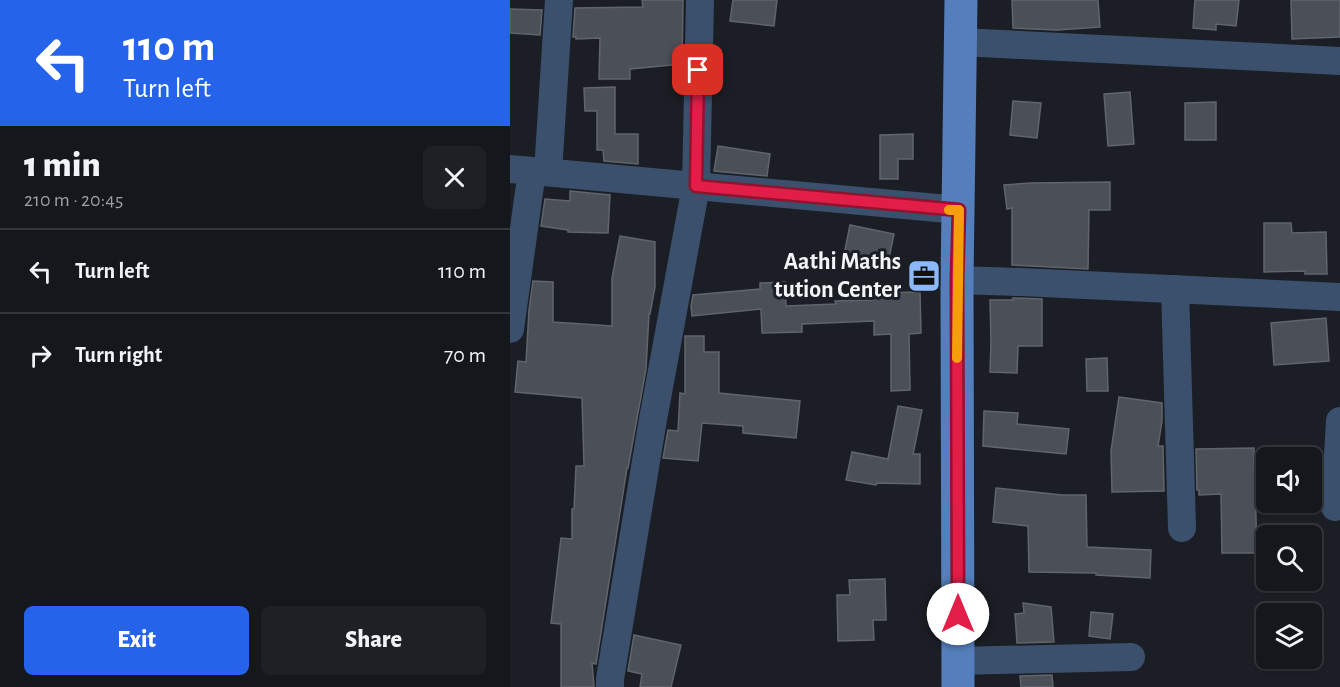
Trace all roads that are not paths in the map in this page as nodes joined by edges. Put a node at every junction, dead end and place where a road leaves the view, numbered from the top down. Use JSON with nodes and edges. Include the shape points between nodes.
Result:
{"nodes":[{"id":1,"x":559,"y":0,"type":"edge"},
{"id":2,"x":700,"y":0,"type":"edge"},
{"id":3,"x":961,"y":0,"type":"edge"},
{"id":4,"x":961,"y":42,"type":"junction"},
{"id":5,"x":1340,"y":61,"type":"edge"},
{"id":6,"x":530,"y":171,"type":"edge"},
{"id":7,"x":696,"y":186,"type":"junction"},
{"id":8,"x":959,"y":210,"type":"junction"},
{"id":9,"x":957,"y":280,"type":"junction"},
{"id":10,"x":1175,"y":289,"type":"junction"},
{"id":11,"x":1340,"y":297,"type":"edge"},
{"id":12,"x":510,"y":329,"type":"edge"},
{"id":13,"x":1340,"y":421,"type":"edge"},
{"id":14,"x":1335,"y":507,"type":"dead end"},
{"id":15,"x":1182,"y":528,"type":"dead end"},
{"id":16,"x":1131,"y":657,"type":"dead end"},
{"id":17,"x":958,"y":674,"type":"edge"},
{"id":18,"x":610,"y":687,"type":"edge"}],
"edges":[{"from":1,"to":6,"type":"street"},
{"from":2,"to":7,"type":"street"},
{"from":3,"to":4,"type":"main road"},
{"from":4,"to":5,"type":"street"},
{"from":4,"to":8,"type":"main road"},
{"from":6,"to":7,"type":"street"},
{"from":6,"to":12,"type":"street"},
{"from":7,"to":8,"type":"street"},
{"from":7,"to":18,"type":"street"},
{"from":8,"to":9,"type":"main road"},
{"from":9,"to":10,"type":"street"},
{"from":9,"to":17,"type":"main road"},
{"from":10,"to":11,"type":"street"},
{"from":10,"to":15,"type":"street"},
{"from":13,"to":14,"type":"street"},
{"from":16,"to":17,"type":"street"}]}
